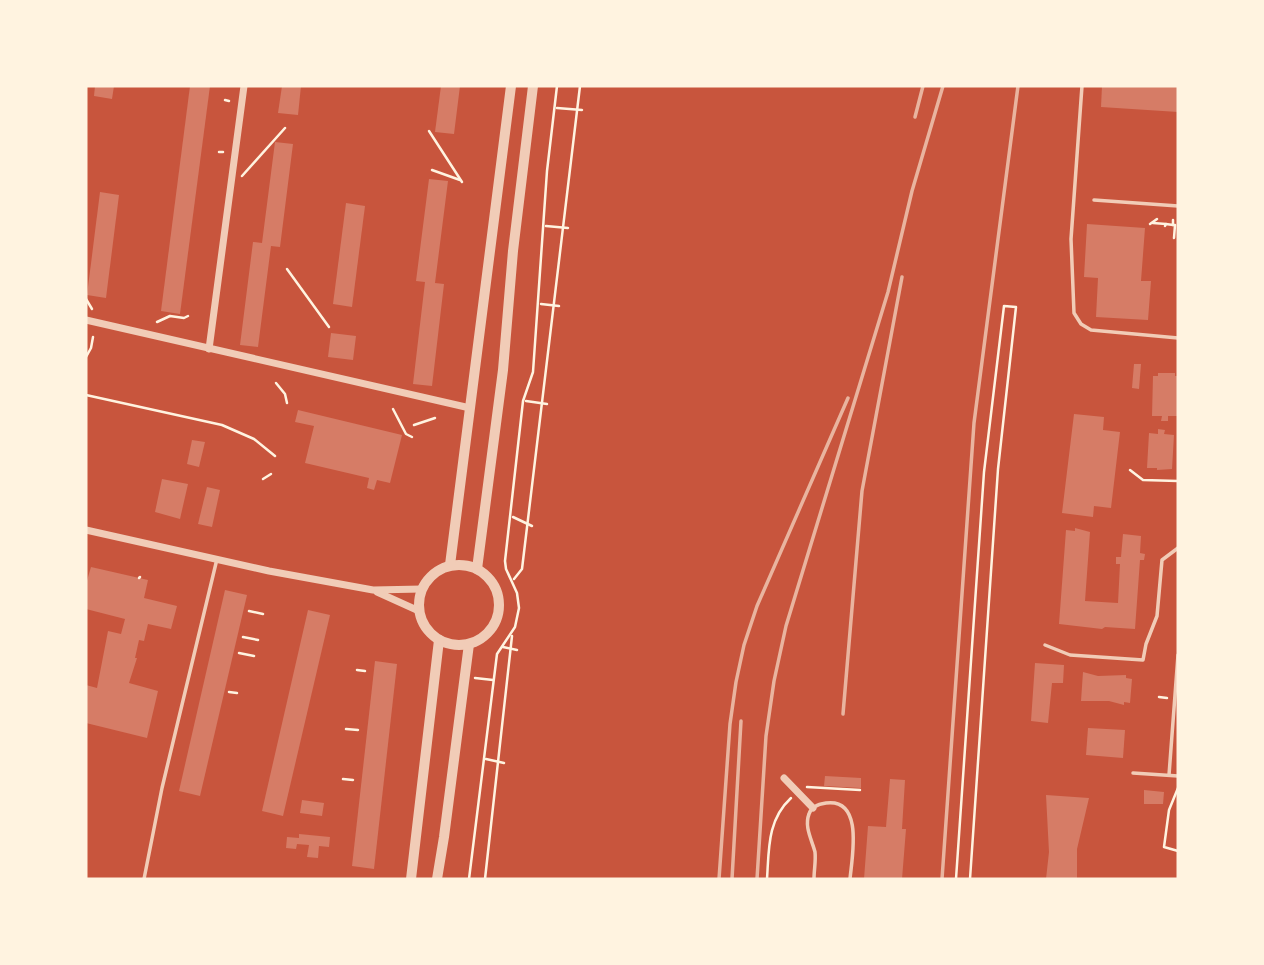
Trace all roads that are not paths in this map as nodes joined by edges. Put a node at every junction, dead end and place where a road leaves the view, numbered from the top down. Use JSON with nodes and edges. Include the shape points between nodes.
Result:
{"nodes":[{"id":1,"x":244,"y":86,"type":"edge"},
{"id":2,"x":511,"y":86,"type":"edge"},
{"id":3,"x":533,"y":86,"type":"edge"},
{"id":4,"x":1082,"y":86,"type":"edge"},
{"id":5,"x":1094,"y":201,"type":"dead end"},
{"id":6,"x":1178,"y":206,"type":"edge"},
{"id":7,"x":86,"y":320,"type":"edge"},
{"id":8,"x":1178,"y":338,"type":"edge"},
{"id":9,"x":209,"y":349,"type":"junction"},
{"id":10,"x":470,"y":408,"type":"junction"},
{"id":11,"x":86,"y":530,"type":"edge"},
{"id":12,"x":1178,"y":548,"type":"edge"},
{"id":13,"x":217,"y":559,"type":"junction"},
{"id":14,"x":450,"y":565,"type":"junction"},
{"id":15,"x":477,"y":569,"type":"junction"},
{"id":16,"x":422,"y":589,"type":"junction"},
{"id":17,"x":373,"y":590,"type":"junction"},
{"id":18,"x":419,"y":611,"type":"junction"},
{"id":19,"x":439,"y":640,"type":"junction"},
{"id":20,"x":469,"y":644,"type":"junction"},
{"id":21,"x":1045,"y":645,"type":"dead end"},
{"id":22,"x":1178,"y":655,"type":"edge"},
{"id":23,"x":1133,"y":773,"type":"dead end"},
{"id":24,"x":1169,"y":775,"type":"junction"},
{"id":25,"x":1178,"y":776,"type":"edge"},
{"id":26,"x":784,"y":778,"type":"dead end"},
{"id":27,"x":813,"y":808,"type":"junction"},
{"id":28,"x":144,"y":879,"type":"edge"},
{"id":29,"x":411,"y":879,"type":"edge"},
{"id":30,"x":437,"y":879,"type":"edge"},
{"id":31,"x":814,"y":879,"type":"edge"},
{"id":32,"x":850,"y":879,"type":"edge"}],
"edges":[{"from":1,"to":9,"type":"street"},
{"from":2,"to":10,"type":"street"},
{"from":3,"to":15,"type":"street"},
{"from":4,"to":8,"type":"lane","via":[[1071,239],[1074,313],[1091,330]]},
{"from":5,"to":6,"type":"lane"},
{"from":7,"to":9,"type":"street"},
{"from":9,"to":10,"type":"street"},
{"from":10,"to":14,"type":"street"},
{"from":11,"to":13,"type":"street"},
{"from":12,"to":21,"type":"lane","via":[[1162,560],[1157,616],[1143,660],[1070,655]]},
{"from":13,"to":17,"type":"street"},
{"from":13,"to":28,"type":"lane"},
{"from":14,"to":15,"type":"street"},
{"from":14,"to":16,"type":"street","via":[[433,574]]},
{"from":15,"to":20,"type":"street","via":[[493,583],[499,611],[489,632]]},
{"from":16,"to":17,"type":"street"},
{"from":16,"to":18,"type":"street"},
{"from":17,"to":18,"type":"street"},
{"from":18,"to":19,"type":"street","via":[[423,623]]},
{"from":19,"to":20,"type":"street"},
{"from":19,"to":29,"type":"street"},
{"from":20,"to":30,"type":"street"},
{"from":22,"to":24,"type":"lane"},
{"from":23,"to":24,"type":"lane"},
{"from":24,"to":25,"type":"lane"},
{"from":26,"to":27,"type":"street"},
{"from":27,"to":31,"type":"lane","via":[[807,822],[815,852]]},
{"from":27,"to":32,"type":"lane","via":[[837,803],[850,815]]}]}
